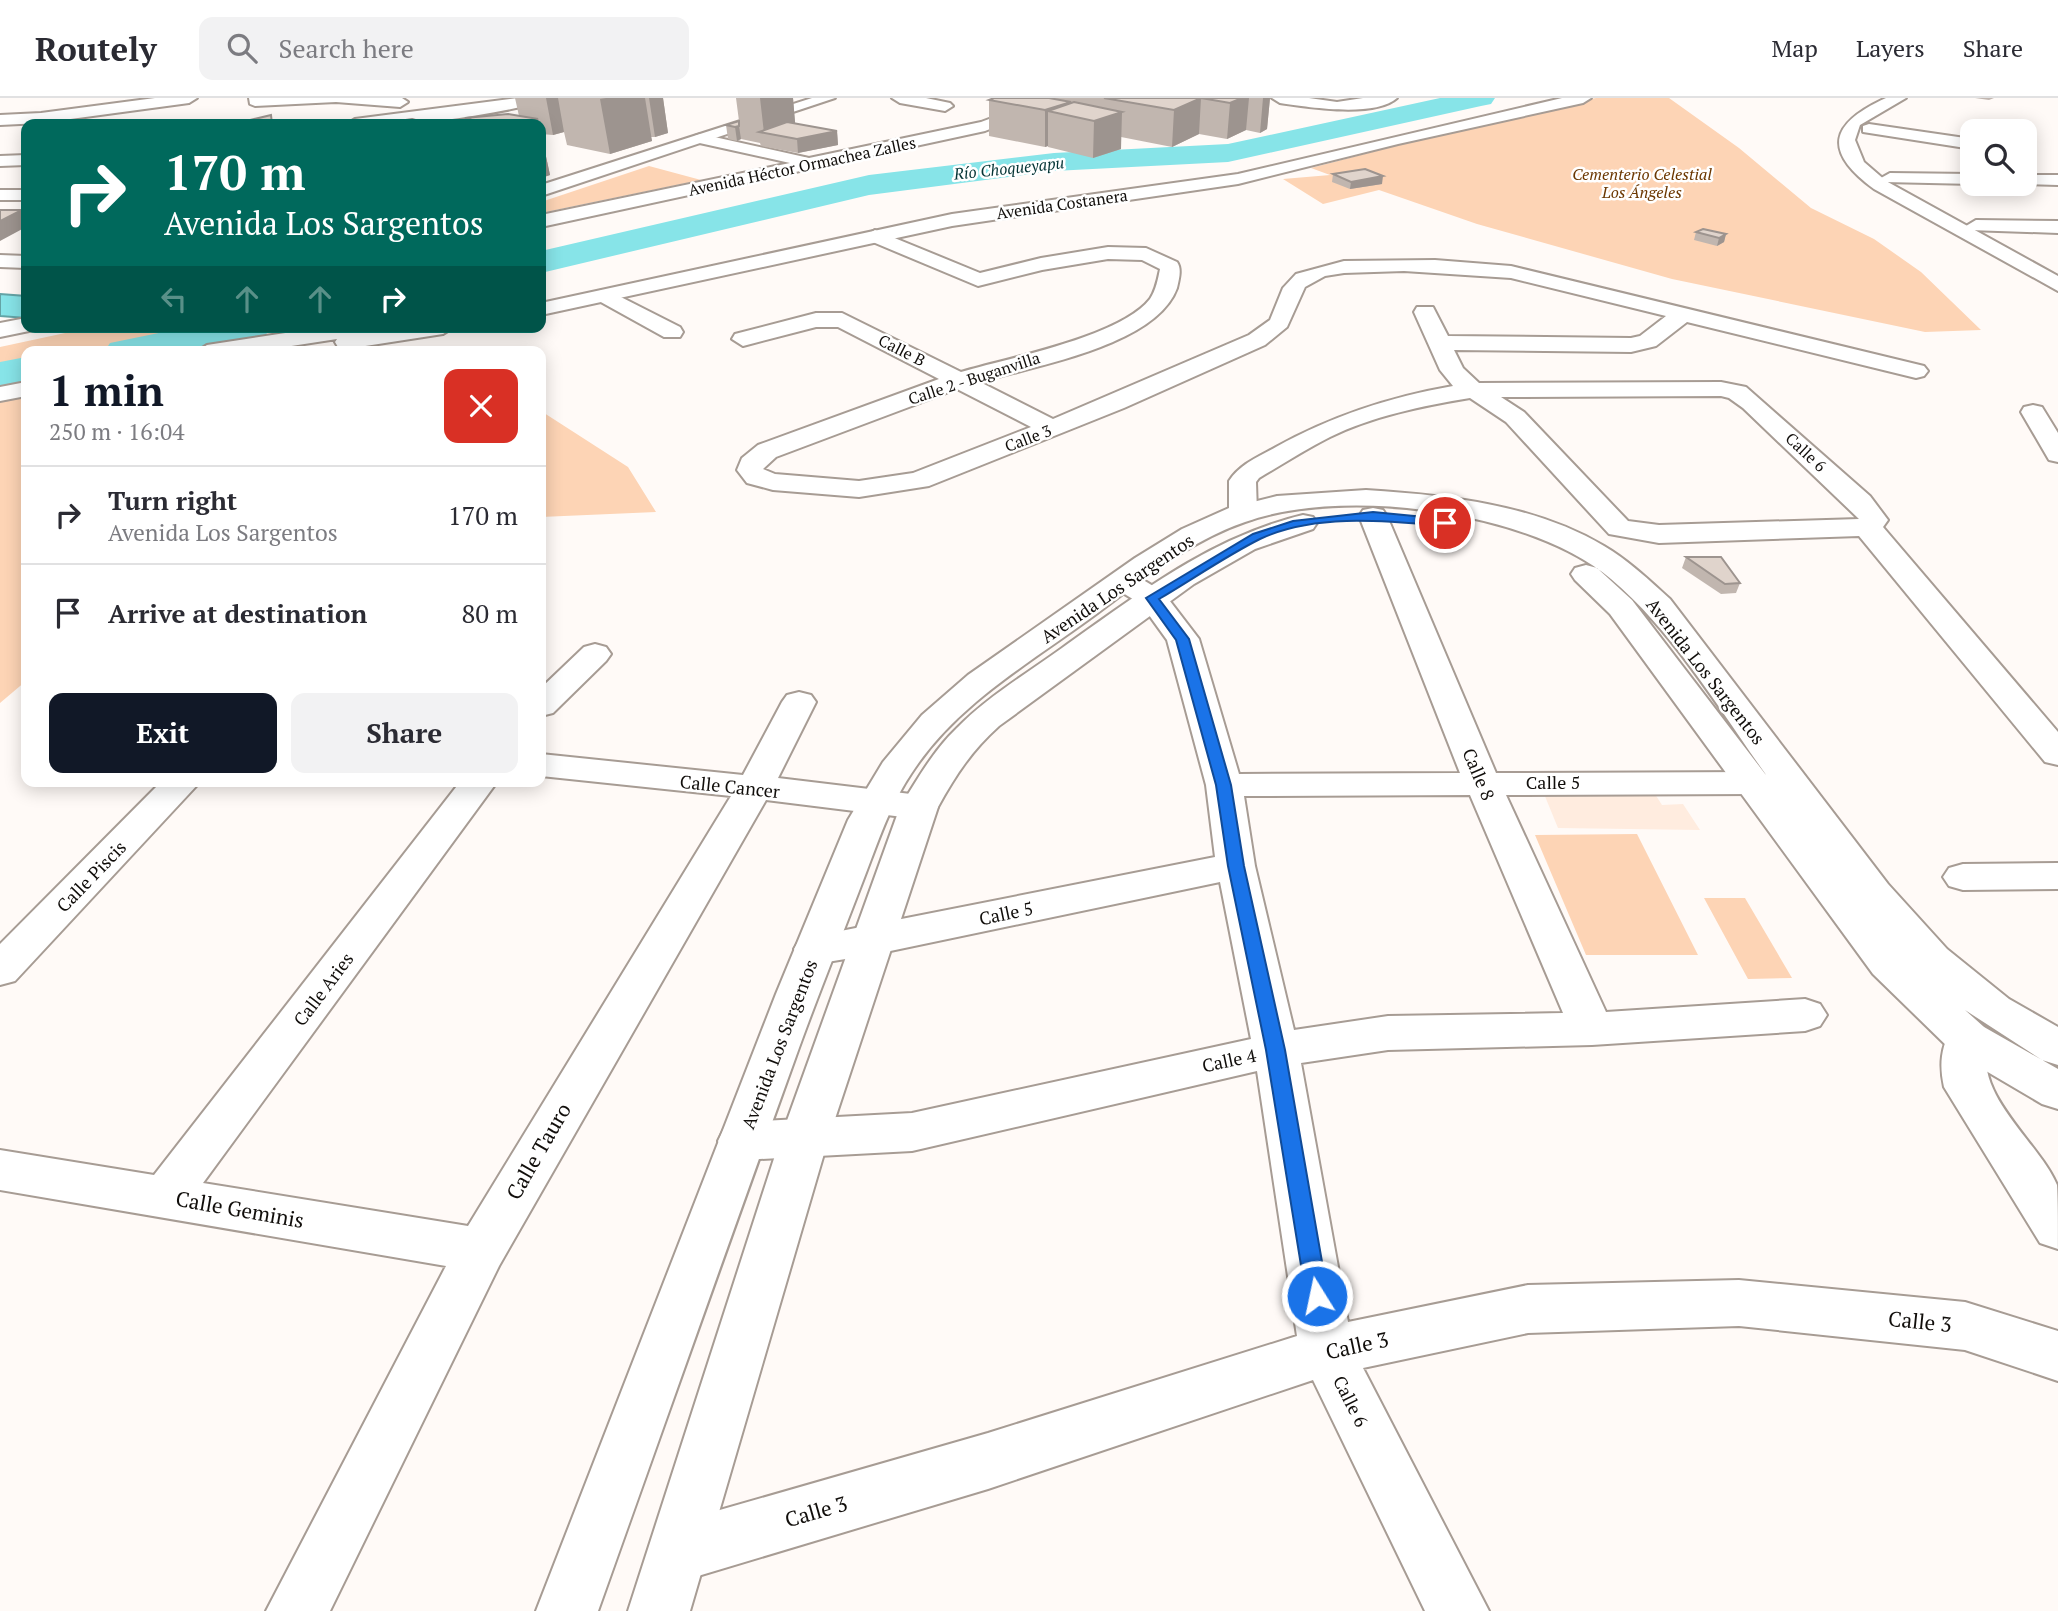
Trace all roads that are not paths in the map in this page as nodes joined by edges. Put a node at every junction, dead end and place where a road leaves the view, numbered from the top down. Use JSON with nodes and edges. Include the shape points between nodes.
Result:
{"nodes":[{"id":1,"x":189,"y":98,"type":"edge"},
{"id":2,"x":333,"y":98,"type":"edge"},
{"id":3,"x":339,"y":98,"type":"edge"},
{"id":4,"x":541,"y":98,"type":"edge"},
{"id":5,"x":827,"y":98,"type":"edge"},
{"id":6,"x":901,"y":98,"type":"edge"},
{"id":7,"x":1059,"y":98,"type":"edge"},
{"id":8,"x":1280,"y":98,"type":"edge"},
{"id":9,"x":1389,"y":98,"type":"edge"},
{"id":10,"x":1551,"y":98,"type":"edge"},
{"id":11,"x":1583,"y":98,"type":"edge"},
{"id":12,"x":255,"y":101,"type":"dead end"},
{"id":13,"x":1905,"y":101,"type":"edge"},
{"id":14,"x":945,"y":106,"type":"dead end"},
{"id":15,"x":420,"y":114,"type":"junction"},
{"id":16,"x":388,"y":119,"type":"edge"},
{"id":17,"x":0,"y":120,"type":"edge"},
{"id":18,"x":1850,"y":127,"type":"junction"},
{"id":19,"x":701,"y":139,"type":"junction"},
{"id":20,"x":1870,"y":144,"type":"junction"},
{"id":21,"x":1960,"y":144,"type":"edge"},
{"id":22,"x":21,"y":160,"type":"edge"},
{"id":23,"x":0,"y":161,"type":"edge"},
{"id":24,"x":819,"y":164,"type":"junction"},
{"id":25,"x":1869,"y":178,"type":"junction"},
{"id":26,"x":1890,"y":178,"type":"junction"},
{"id":27,"x":1960,"y":179,"type":"edge"},
{"id":28,"x":2037,"y":180,"type":"edge"},
{"id":29,"x":2058,"y":180,"type":"edge"},
{"id":30,"x":546,"y":189,"type":"edge"},
{"id":31,"x":0,"y":195,"type":"edge"},
{"id":32,"x":21,"y":195,"type":"edge"},
{"id":33,"x":546,"y":219,"type":"edge"},
{"id":34,"x":1976,"y":226,"type":"junction"},
{"id":35,"x":1955,"y":227,"type":"junction"},
{"id":36,"x":2058,"y":227,"type":"edge"},
{"id":37,"x":875,"y":236,"type":"junction"},
{"id":38,"x":0,"y":261,"type":"edge"},
{"id":39,"x":21,"y":262,"type":"edge"},
{"id":40,"x":2058,"y":272,"type":"edge"},
{"id":41,"x":2058,"y":285,"type":"edge"},
{"id":42,"x":607,"y":296,"type":"junction"},
{"id":43,"x":546,"y":299,"type":"edge"},
{"id":44,"x":546,"y":308,"type":"edge"},
{"id":45,"x":1425,"y":312,"type":"dead end"},
{"id":46,"x":1682,"y":315,"type":"junction"},
{"id":47,"x":672,"y":332,"type":"dead end"},
{"id":48,"x":332,"y":333,"type":"edge"},
{"id":49,"x":404,"y":333,"type":"edge"},
{"id":50,"x":743,"y":340,"type":"dead end"},
{"id":51,"x":1441,"y":343,"type":"junction"},
{"id":52,"x":246,"y":346,"type":"edge"},
{"id":53,"x":320,"y":346,"type":"edge"},
{"id":54,"x":1916,"y":370,"type":"dead end"},
{"id":55,"x":21,"y":380,"type":"edge"},
{"id":56,"x":960,"y":380,"type":"junction"},
{"id":57,"x":0,"y":384,"type":"edge"},
{"id":58,"x":21,"y":390,"type":"edge"},
{"id":59,"x":1474,"y":390,"type":"junction"},
{"id":60,"x":0,"y":394,"type":"edge"},
{"id":61,"x":2033,"y":412,"type":"dead end"},
{"id":62,"x":1052,"y":428,"type":"junction"},
{"id":63,"x":2058,"y":454,"type":"edge"},
{"id":64,"x":756,"y":477,"type":"joint"},
{"id":65,"x":1243,"y":513,"type":"junction"},
{"id":66,"x":1373,"y":516,"type":"junction"},
{"id":67,"x":1867,"y":527,"type":"junction"},
{"id":68,"x":1619,"y":528,"type":"junction"},
{"id":69,"x":1583,"y":545,"type":"junction"},
{"id":70,"x":1138,"y":590,"type":"junction"},
{"id":71,"x":596,"y":654,"type":"dead end"},
{"id":72,"x":546,"y":701,"type":"edge"},
{"id":73,"x":799,"y":702,"type":"dead end"},
{"id":74,"x":2058,"y":754,"type":"edge"},
{"id":75,"x":546,"y":766,"type":"edge"},
{"id":76,"x":1482,"y":782,"type":"junction"},
{"id":77,"x":1755,"y":783,"type":"junction"},
{"id":78,"x":1224,"y":785,"type":"junction"},
{"id":79,"x":177,"y":787,"type":"edge"},
{"id":80,"x":475,"y":787,"type":"edge"},
{"id":81,"x":754,"y":789,"type":"junction"},
{"id":82,"x":877,"y":800,"type":"junction"},
{"id":83,"x":919,"y":807,"type":"junction"},
{"id":84,"x":1236,"y":866,"type":"junction"},
{"id":85,"x":2058,"y":876,"type":"edge"},
{"id":86,"x":1963,"y":877,"type":"dead end"},
{"id":87,"x":1855,"y":895,"type":"junction"},
{"id":88,"x":876,"y":940,"type":"junction"},
{"id":89,"x":816,"y":949,"type":"junction"},
{"id":90,"x":0,"y":970,"type":"edge"},
{"id":91,"x":1805,"y":1015,"type":"dead end"},
{"id":92,"x":1592,"y":1029,"type":"junction"},
{"id":93,"x":1968,"y":1039,"type":"junction"},
{"id":94,"x":2058,"y":1048,"type":"edge"},
{"id":95,"x":1276,"y":1050,"type":"junction"},
{"id":96,"x":2058,"y":1091,"type":"edge"},
{"id":97,"x":804,"y":1140,"type":"junction"},
{"id":98,"x":742,"y":1141,"type":"junction"},
{"id":99,"x":0,"y":1170,"type":"edge"},
{"id":100,"x":166,"y":1196,"type":"junction"},
{"id":101,"x":2058,"y":1228,"type":"edge"},
{"id":102,"x":481,"y":1250,"type":"junction"},
{"id":103,"x":1326,"y":1351,"type":"junction"},
{"id":104,"x":2058,"y":1356,"type":"edge"},
{"id":105,"x":678,"y":1552,"type":"junction"},
{"id":106,"x":297,"y":1611,"type":"edge"},
{"id":107,"x":567,"y":1611,"type":"edge"},
{"id":108,"x":659,"y":1611,"type":"edge"},
{"id":109,"x":1458,"y":1611,"type":"edge"}],
"edges":[{"from":1,"to":17,"type":"street"},
{"from":2,"to":12,"type":"street"},
{"from":3,"to":15,"type":"street","via":[[406,103]]},
{"from":4,"to":15,"type":"street"},
{"from":5,"to":19,"type":"street"},
{"from":6,"to":14,"type":"street"},
{"from":7,"to":24,"type":"street","name":"Avenida Héctor Ormachea Zalles","via":[[985,126]]},
{"from":8,"to":9,"type":"street","via":[[1338,107]]},
{"from":10,"to":43,"type":"street","name":"Avenida Costanera","via":[[1367,138],[1269,166],[888,224]]},
{"from":11,"to":37,"type":"street","name":"Avenida Costanera","via":[[1238,179],[952,220]]},
{"from":13,"to":18,"type":"street","via":[[1856,119]]},
{"from":13,"to":20,"type":"street"},
{"from":15,"to":16,"type":"street"},
{"from":18,"to":20,"type":"street"},
{"from":18,"to":25,"type":"street","via":[[1850,153]]},
{"from":19,"to":24,"type":"street"},
{"from":19,"to":30,"type":"street"},
{"from":20,"to":21,"type":"street"},
{"from":20,"to":26,"type":"street"},
{"from":22,"to":23,"type":"street"},
{"from":24,"to":33,"type":"street","name":"Avenida Héctor Ormachea Zalles"},
{"from":25,"to":26,"type":"street"},
{"from":25,"to":35,"type":"street"},
{"from":26,"to":27,"type":"street"},
{"from":26,"to":34,"type":"street"},
{"from":28,"to":29,"type":"street"},
{"from":31,"to":32,"type":"street"},
{"from":34,"to":35,"type":"street"},
{"from":34,"to":36,"type":"street"},
{"from":34,"to":40,"type":"street"},
{"from":35,"to":41,"type":"street"},
{"from":37,"to":42,"type":"street","name":"Avenida Costanera"},
{"from":37,"to":56,"type":"street","name":"Calle 2 - Buganvilla","via":[[978,280],[1108,253],[1130,252],[1170,266],[1170,286],[1141,317],[1105,336]]},
{"from":38,"to":39,"type":"street"},
{"from":42,"to":44,"type":"street","name":"Avenida Costanera"},
{"from":42,"to":47,"type":"street"},
{"from":45,"to":51,"type":"street"},
{"from":46,"to":51,"type":"street","via":[[1648,341],[1631,345]]},
{"from":46,"to":54,"type":"street"},
{"from":46,"to":62,"type":"street","name":"Calle 3","via":[[1511,272],[1451,266],[1341,268],[1303,278],[1294,286],[1275,328],[1257,340]]},
{"from":48,"to":52,"type":"street"},
{"from":49,"to":53,"type":"street"},
{"from":50,"to":56,"type":"street","name":"Calle B","via":[[824,319],[846,322]]},
{"from":51,"to":59,"type":"street","via":[[1452,370]]},
{"from":55,"to":57,"type":"street"},
{"from":56,"to":62,"type":"street","name":"Calle B"},
{"from":56,"to":64,"type":"street","name":"Calle 2 - Buganvilla","via":[[767,451],[751,464]]},
{"from":58,"to":60,"type":"street"},
{"from":59,"to":65,"type":"street","via":[[1406,403],[1321,432],[1242,481]]},
{"from":59,"to":67,"type":"street","name":"Calle 6","via":[[1721,389],[1737,393],[1860,502],[1874,520]]},
{"from":59,"to":68,"type":"street","via":[[1515,417]]},
{"from":61,"to":63,"type":"street"},
{"from":62,"to":64,"type":"street","name":"Calle 3","via":[[919,480],[889,486],[859,489]]},
{"from":65,"to":69,"type":"street","name":"Avenida Los Sargentos","via":[[1354,499],[1413,501],[1474,509]]},
{"from":65,"to":70,"type":"street","name":"Avenida Los Sargentos","via":[[1215,524]]},
{"from":66,"to":70,"type":"street","name":"Avenida Los Sargentos","via":[[1293,524]]},
{"from":66,"to":76,"type":"street","name":"Calle 8"},
{"from":66,"to":77,"type":"street","name":"Avenida Los Sargentos","via":[[1445,523],[1502,536],[1539,549],[1587,575],[1621,607]]},
{"from":67,"to":68,"type":"street","via":[[1659,534]]},
{"from":67,"to":74,"type":"street"},
{"from":68,"to":69,"type":"street"},
{"from":69,"to":87,"type":"street","name":"Avenida Los Sargentos","via":[[1659,606]]},
{"from":70,"to":78,"type":"street","name":"Calle 6","via":[[1183,639]]},
{"from":70,"to":82,"type":"street","name":"Avenida Los Sargentos","via":[[984,678],[941,712],[910,748]]},
{"from":70,"to":83,"type":"street","name":"Avenida Los Sargentos","via":[[974,730],[947,760]]},
{"from":71,"to":72,"type":"street"},
{"from":73,"to":81,"type":"street","name":"Calle Tauro"},
{"from":75,"to":81,"type":"street","name":"Calle Cancer"},
{"from":76,"to":77,"type":"street","name":"Calle 5"},
{"from":76,"to":78,"type":"street","name":"Calle 5"},
{"from":76,"to":92,"type":"street","name":"Calle 8"},
{"from":77,"to":87,"type":"street","name":"Avenida Los Sargentos"},
{"from":78,"to":84,"type":"street","name":"Calle 6"},
{"from":79,"to":90,"type":"street","name":"Calle Piscis"},
{"from":80,"to":100,"type":"street","name":"Calle Aries"},
{"from":81,"to":82,"type":"street","name":"Calle Cancer"},
{"from":81,"to":102,"type":"street","name":"Calle Tauro"},
{"from":82,"to":83,"type":"street","name":"Calle Cancer"},
{"from":82,"to":89,"type":"street","name":"Avenida Los Sargentos"},
{"from":83,"to":88,"type":"street","name":"Avenida Los Sargentos"},
{"from":84,"to":88,"type":"street","name":"Calle 5"},
{"from":84,"to":95,"type":"street","name":"Calle 6"},
{"from":85,"to":86,"type":"street"},
{"from":87,"to":93,"type":"street","name":"Avenida Los Sargentos","via":[[1888,963]]},
{"from":87,"to":94,"type":"street","name":"Avenida Los Sargentos","via":[[1994,1010]]},
{"from":88,"to":89,"type":"street","name":"Calle 5"},
{"from":88,"to":97,"type":"street","name":"Avenida Los Sargentos"},
{"from":89,"to":98,"type":"street","name":"Avenida Los Sargentos"},
{"from":91,"to":92,"type":"street","name":"Calle 4"},
{"from":92,"to":95,"type":"street","name":"Calle 4","via":[[1388,1033]]},
{"from":93,"to":96,"type":"street","name":"Avenida Los Sargentos"},
{"from":93,"to":101,"type":"street","via":[[1961,1067],[1967,1087]]},
{"from":95,"to":97,"type":"street","name":"Calle 4","via":[[912,1132]]},
{"from":95,"to":103,"type":"street","name":"Calle 6"},
{"from":97,"to":98,"type":"street","name":"Calle 4"},
{"from":97,"to":105,"type":"street","name":"Avenida Los Sargentos"},
{"from":98,"to":107,"type":"street","name":"Avenida Los Sargentos"},
{"from":99,"to":100,"type":"street","name":"Calle Geminis"},
{"from":100,"to":102,"type":"street","name":"Calle Geminis"},
{"from":102,"to":106,"type":"street","name":"Calle Tauro"},
{"from":103,"to":104,"type":"street","name":"Calle 3","via":[[1528,1309],[1739,1303],[1965,1326]]},
{"from":103,"to":105,"type":"street","name":"Calle 3","via":[[988,1461]]},
{"from":103,"to":109,"type":"street","name":"Calle 6"},
{"from":105,"to":108,"type":"street","name":"Avenida Los Sargentos"}]}
